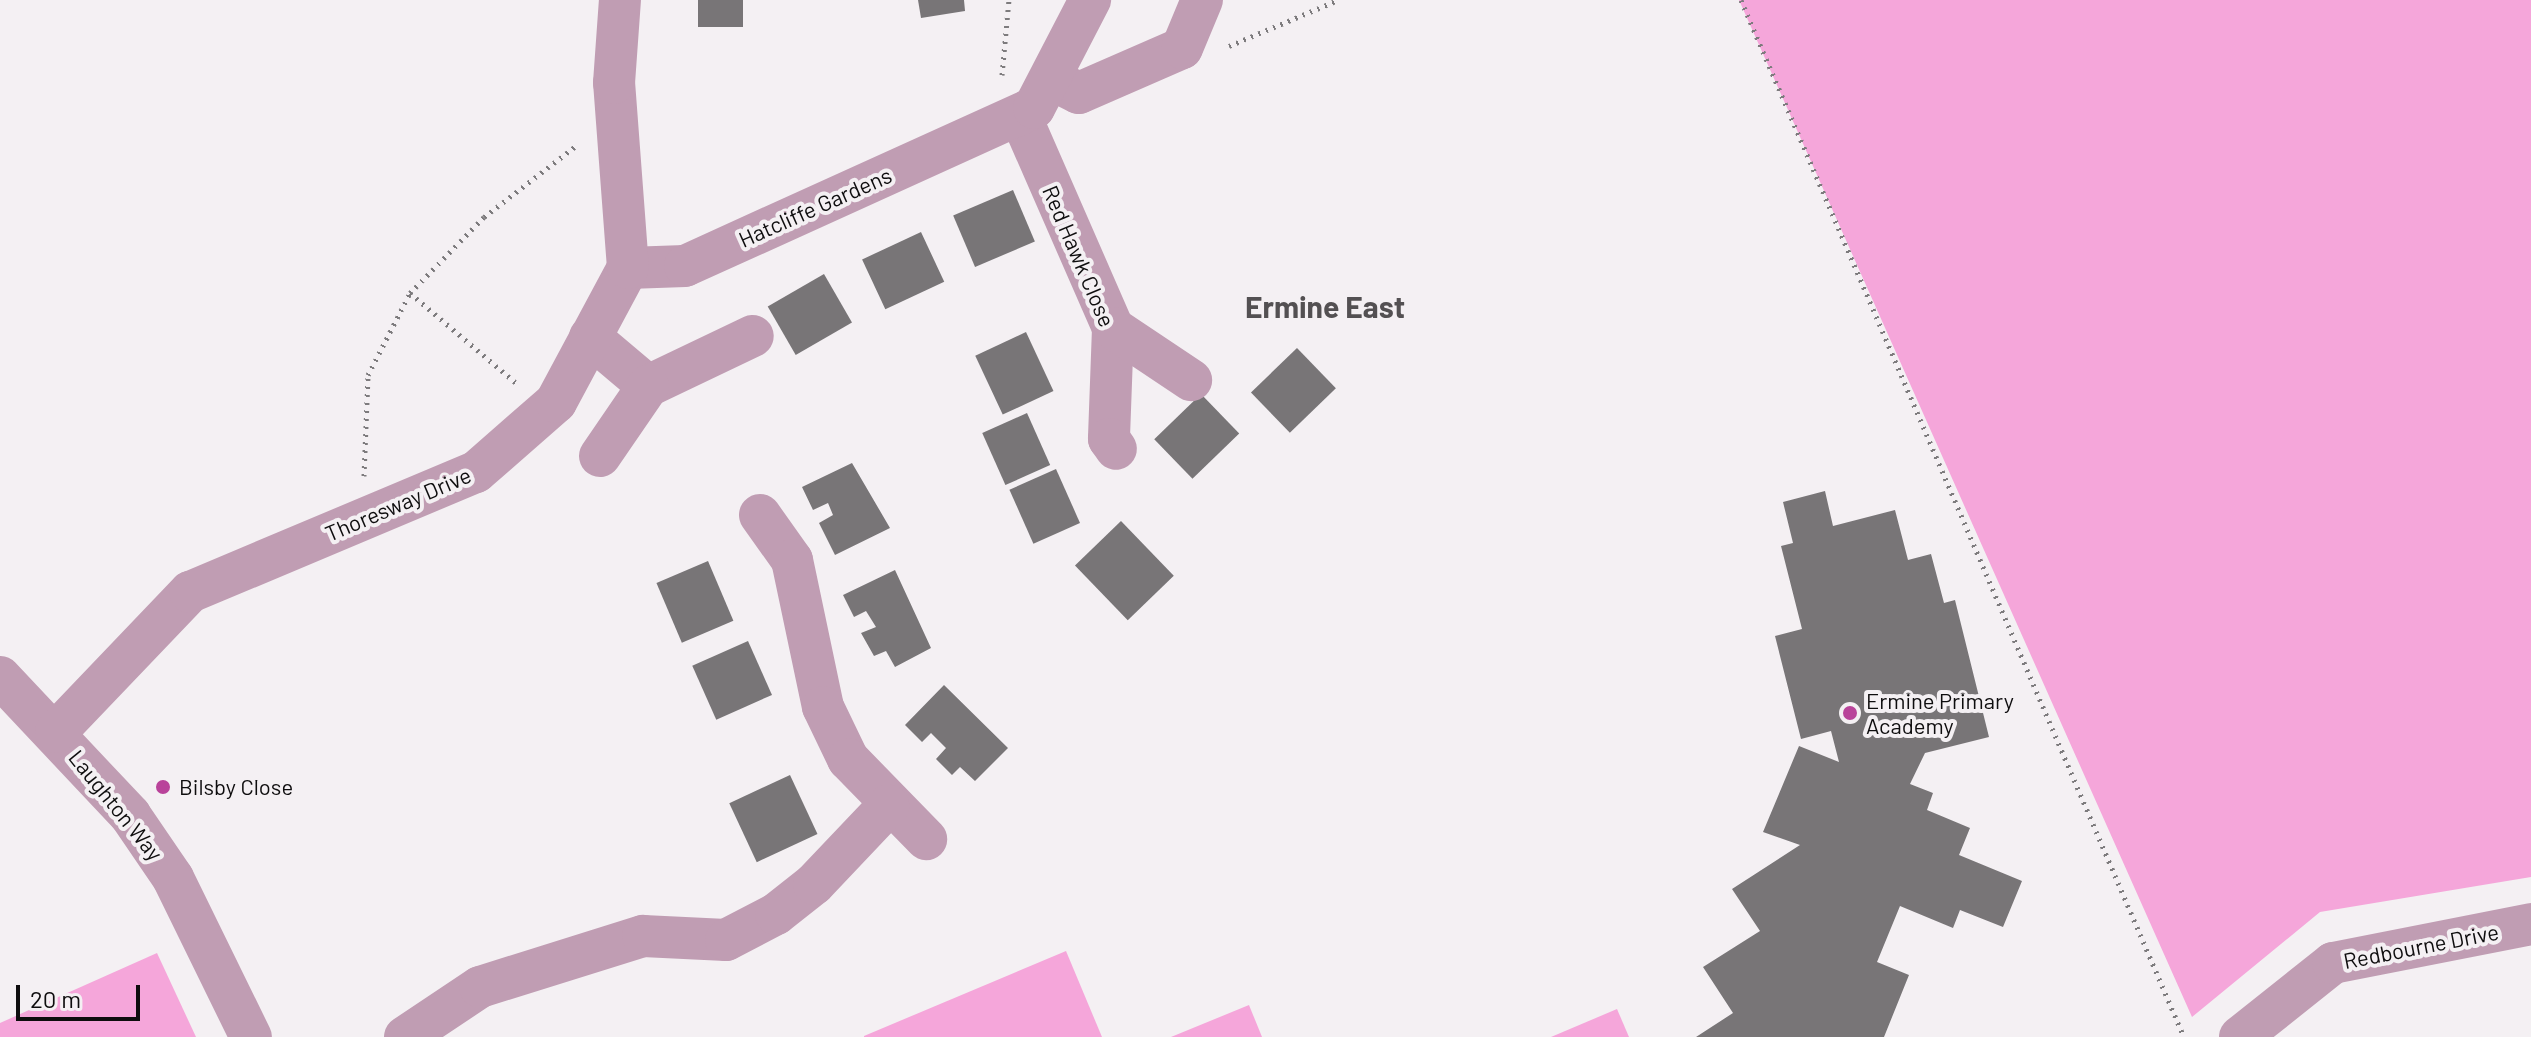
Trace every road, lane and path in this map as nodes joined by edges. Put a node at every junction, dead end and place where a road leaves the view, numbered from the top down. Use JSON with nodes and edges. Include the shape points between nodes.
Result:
{"nodes":[{"id":1,"x":620,"y":0,"type":"edge"},
{"id":2,"x":1009,"y":0,"type":"edge"},
{"id":3,"x":1090,"y":0,"type":"edge"},
{"id":4,"x":1202,"y":0,"type":"edge"},
{"id":5,"x":1338,"y":0,"type":"edge"},
{"id":6,"x":1741,"y":0,"type":"edge"},
{"id":7,"x":1182,"y":48,"type":"junction"},
{"id":8,"x":1051,"y":79,"type":"junction"},
{"id":9,"x":616,"y":115,"type":"junction"},
{"id":10,"x":1009,"y":120,"type":"junction"},
{"id":11,"x":628,"y":268,"type":"junction"},
{"id":12,"x":410,"y":293,"type":"junction"},
{"id":13,"x":1113,"y":328,"type":"junction"},
{"id":14,"x":753,"y":336,"type":"dead end"},
{"id":15,"x":590,"y":337,"type":"junction"},
{"id":16,"x":1191,"y":380,"type":"dead end"},
{"id":17,"x":648,"y":386,"type":"junction"},
{"id":18,"x":547,"y":410,"type":"junction"},
{"id":19,"x":1116,"y":449,"type":"dead end"},
{"id":20,"x":600,"y":456,"type":"dead end"},
{"id":21,"x":760,"y":515,"type":"dead end"},
{"id":22,"x":362,"y":520,"type":"junction"},
{"id":23,"x":0,"y":677,"type":"edge"},
{"id":24,"x":56,"y":732,"type":"junction"},
{"id":25,"x":888,"y":806,"type":"junction"},
{"id":26,"x":926,"y":839,"type":"dead end"},
{"id":27,"x":2531,"y":924,"type":"edge"},
{"id":28,"x":251,"y":1037,"type":"edge"},
{"id":29,"x":405,"y":1037,"type":"edge"},
{"id":30,"x":2184,"y":1037,"type":"edge"},
{"id":31,"x":2240,"y":1037,"type":"edge"}],
"edges":[{"from":1,"to":9,"type":"street"},
{"from":2,"to":10,"type":"path"},
{"from":3,"to":8,"type":"street","name":"Hatcliffe Gardens"},
{"from":4,"to":7,"type":"street"},
{"from":5,"to":7,"type":"path","via":[[1211,54]]},
{"from":6,"to":30,"type":"path"},
{"from":7,"to":8,"type":"street","via":[[1079,93]]},
{"from":8,"to":10,"type":"street","name":"Hatcliffe Gardens","via":[[1034,108]]},
{"from":9,"to":11,"type":"street"},
{"from":9,"to":12,"type":"path","via":[[484,217]]},
{"from":10,"to":11,"type":"street","name":"Hatcliffe Gardens","via":[[685,266]]},
{"from":10,"to":13,"type":"street","name":"Red Hawk Close"},
{"from":11,"to":15,"type":"street","name":"Thoresway Drive"},
{"from":12,"to":18,"type":"path"},
{"from":12,"to":22,"type":"path","via":[[368,375]]},
{"from":13,"to":16,"type":"street"},
{"from":13,"to":19,"type":"street","name":"Red Hawk Close","via":[[1109,439]]},
{"from":14,"to":17,"type":"street"},
{"from":15,"to":17,"type":"street"},
{"from":15,"to":18,"type":"street","name":"Thoresway Drive"},
{"from":17,"to":20,"type":"street"},
{"from":18,"to":22,"type":"street","name":"Thoresway Drive","via":[[476,472]]},
{"from":21,"to":25,"type":"street","via":[[792,560],[823,707],[848,759]]},
{"from":22,"to":24,"type":"street","name":"Thoresway Drive","via":[[190,592]]},
{"from":23,"to":24,"type":"street","name":"Laughton Way"},
{"from":24,"to":28,"type":"street","name":"Laughton Way","via":[[173,878]]},
{"from":25,"to":26,"type":"street"},
{"from":25,"to":29,"type":"street","via":[[814,884],[776,914],[726,940],[643,936],[480,987]]},
{"from":27,"to":31,"type":"street","name":"Redbourne Drive","via":[[2333,963]]}]}
